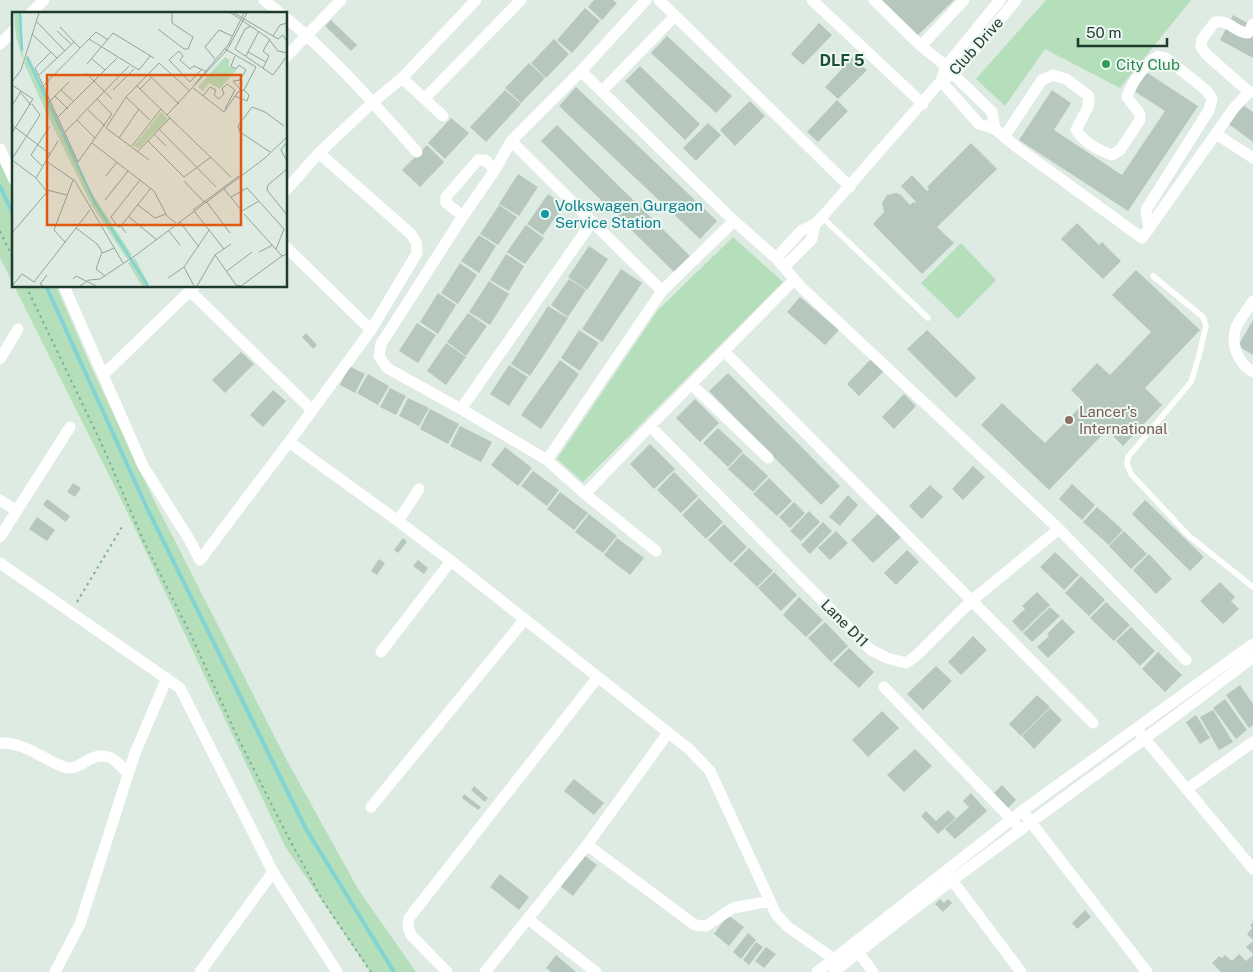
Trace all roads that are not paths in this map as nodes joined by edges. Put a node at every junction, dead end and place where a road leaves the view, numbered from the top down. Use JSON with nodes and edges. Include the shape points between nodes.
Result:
{"nodes":[{"id":1,"x":44,"y":0,"type":"edge"},
{"id":2,"x":264,"y":0,"type":"edge"},
{"id":3,"x":341,"y":0,"type":"edge"},
{"id":4,"x":476,"y":0,"type":"edge"},
{"id":5,"x":520,"y":0,"type":"edge"},
{"id":6,"x":646,"y":0,"type":"edge"},
{"id":7,"x":659,"y":0,"type":"edge"},
{"id":8,"x":812,"y":0,"type":"edge"},
{"id":9,"x":874,"y":0,"type":"edge"},
{"id":10,"x":964,"y":0,"type":"edge"},
{"id":11,"x":1000,"y":0,"type":"edge"},
{"id":12,"x":1016,"y":0,"type":"edge"},
{"id":13,"x":32,"y":12,"type":"edge"},
{"id":14,"x":279,"y":12,"type":"edge"},
{"id":15,"x":675,"y":16,"type":"junction"},
{"id":16,"x":288,"y":20,"type":"edge"},
{"id":17,"x":1253,"y":24,"type":"edge"},
{"id":18,"x":12,"y":32,"type":"edge"},
{"id":19,"x":307,"y":35,"type":"junction"},
{"id":20,"x":0,"y":44,"type":"edge"},
{"id":21,"x":921,"y":46,"type":"junction"},
{"id":22,"x":288,"y":54,"type":"edge"},
{"id":23,"x":950,"y":70,"type":"junction"},
{"id":24,"x":581,"y":71,"type":"junction"},
{"id":25,"x":402,"y":78,"type":"junction"},
{"id":26,"x":941,"y":82,"type":"junction"},
{"id":27,"x":602,"y":91,"type":"junction"},
{"id":28,"x":1251,"y":92,"type":"edge"},
{"id":29,"x":425,"y":98,"type":"junction"},
{"id":30,"x":373,"y":102,"type":"junction"},
{"id":31,"x":923,"y":104,"type":"junction"},
{"id":32,"x":444,"y":116,"type":"dead end"},
{"id":33,"x":995,"y":129,"type":"junction"},
{"id":34,"x":1216,"y":134,"type":"junction"},
{"id":35,"x":1004,"y":137,"type":"junction"},
{"id":36,"x":512,"y":141,"type":"junction"},
{"id":37,"x":0,"y":150,"type":"edge"},
{"id":38,"x":319,"y":152,"type":"junction"},
{"id":39,"x":417,"y":152,"type":"dead end"},
{"id":40,"x":1253,"y":158,"type":"edge"},
{"id":41,"x":495,"y":170,"type":"junction"},
{"id":42,"x":12,"y":173,"type":"edge"},
{"id":43,"x":850,"y":187,"type":"junction"},
{"id":44,"x":288,"y":188,"type":"edge"},
{"id":45,"x":463,"y":216,"type":"junction"},
{"id":46,"x":734,"y":221,"type":"junction"},
{"id":47,"x":819,"y":221,"type":"junction"},
{"id":48,"x":592,"y":222,"type":"junction"},
{"id":49,"x":1149,"y":229,"type":"junction"},
{"id":50,"x":288,"y":249,"type":"edge"},
{"id":51,"x":780,"y":262,"type":"junction"},
{"id":52,"x":1153,"y":276,"type":"dead end"},
{"id":53,"x":794,"y":280,"type":"junction"},
{"id":54,"x":65,"y":288,"type":"edge"},
{"id":55,"x":193,"y":289,"type":"edge"},
{"id":56,"x":662,"y":291,"type":"junction"},
{"id":57,"x":1253,"y":302,"type":"edge"},
{"id":58,"x":928,"y":318,"type":"dead end"},
{"id":59,"x":18,"y":329,"type":"dead end"},
{"id":60,"x":371,"y":330,"type":"junction"},
{"id":61,"x":724,"y":351,"type":"junction"},
{"id":62,"x":0,"y":359,"type":"edge"},
{"id":63,"x":1253,"y":372,"type":"edge"},
{"id":64,"x":103,"y":375,"type":"junction"},
{"id":65,"x":691,"y":384,"type":"junction"},
{"id":66,"x":461,"y":409,"type":"junction"},
{"id":67,"x":312,"y":410,"type":"junction"},
{"id":68,"x":650,"y":426,"type":"junction"},
{"id":69,"x":70,"y":427,"type":"dead end"},
{"id":70,"x":289,"y":442,"type":"junction"},
{"id":71,"x":768,"y":458,"type":"dead end"},
{"id":72,"x":547,"y":460,"type":"junction"},
{"id":73,"x":419,"y":489,"type":"dead end"},
{"id":74,"x":585,"y":494,"type":"junction"},
{"id":75,"x":0,"y":500,"type":"edge"},
{"id":76,"x":16,"y":512,"type":"junction"},
{"id":77,"x":398,"y":521,"type":"junction"},
{"id":78,"x":1059,"y":529,"type":"junction"},
{"id":79,"x":0,"y":537,"type":"edge"},
{"id":80,"x":656,"y":551,"type":"dead end"},
{"id":81,"x":451,"y":561,"type":"junction"},
{"id":82,"x":0,"y":563,"type":"edge"},
{"id":83,"x":1253,"y":587,"type":"edge"},
{"id":84,"x":970,"y":601,"type":"junction"},
{"id":85,"x":525,"y":619,"type":"junction"},
{"id":86,"x":1253,"y":644,"type":"edge"},
{"id":87,"x":381,"y":652,"type":"dead end"},
{"id":88,"x":1253,"y":658,"type":"edge"},
{"id":89,"x":1186,"y":660,"type":"dead end"},
{"id":90,"x":598,"y":677,"type":"junction"},
{"id":91,"x":167,"y":678,"type":"junction"},
{"id":92,"x":884,"y":688,"type":"dead end"},
{"id":93,"x":1093,"y":723,"type":"dead end"},
{"id":94,"x":668,"y":733,"type":"junction"},
{"id":95,"x":1141,"y":734,"type":"junction"},
{"id":96,"x":1253,"y":742,"type":"edge"},
{"id":97,"x":0,"y":743,"type":"edge"},
{"id":98,"x":128,"y":774,"type":"junction"},
{"id":99,"x":1187,"y":789,"type":"junction"},
{"id":100,"x":371,"y":807,"type":"dead end"},
{"id":101,"x":1022,"y":811,"type":"junction"},
{"id":102,"x":1011,"y":819,"type":"junction"},
{"id":103,"x":1030,"y":821,"type":"junction"},
{"id":104,"x":1020,"y":828,"type":"junction"},
{"id":105,"x":587,"y":844,"type":"junction"},
{"id":106,"x":1253,"y":869,"type":"edge"},
{"id":107,"x":273,"y":872,"type":"junction"},
{"id":108,"x":948,"y":876,"type":"junction"},
{"id":109,"x":770,"y":901,"type":"junction"},
{"id":110,"x":528,"y":919,"type":"junction"},
{"id":111,"x":855,"y":949,"type":"junction"},
{"id":112,"x":834,"y":959,"type":"junction"},
{"id":113,"x":55,"y":972,"type":"edge"},
{"id":114,"x":200,"y":972,"type":"edge"},
{"id":115,"x":336,"y":972,"type":"edge"},
{"id":116,"x":447,"y":972,"type":"edge"},
{"id":117,"x":485,"y":972,"type":"edge"},
{"id":118,"x":596,"y":972,"type":"edge"},
{"id":119,"x":817,"y":972,"type":"edge"},
{"id":120,"x":834,"y":972,"type":"edge"},
{"id":121,"x":873,"y":972,"type":"edge"},
{"id":122,"x":1021,"y":972,"type":"edge"},
{"id":123,"x":1147,"y":972,"type":"edge"}],
"edges":[{"from":1,"to":13,"type":"street"},
{"from":2,"to":14,"type":"street"},
{"from":3,"to":19,"type":"street"},
{"from":4,"to":25,"type":"street"},
{"from":5,"to":29,"type":"street"},
{"from":6,"to":24,"type":"street"},
{"from":7,"to":15,"type":"street"},
{"from":8,"to":31,"type":"street"},
{"from":9,"to":21,"type":"street"},
{"from":10,"to":21,"type":"street"},
{"from":11,"to":23,"type":"street","name":"Club Drive"},
{"from":12,"to":23,"type":"street","name":"Club Drive"},
{"from":15,"to":27,"type":"street"},
{"from":15,"to":43,"type":"street"},
{"from":16,"to":19,"type":"street"},
{"from":17,"to":28,"type":"street","via":[[1248,33],[1242,33],[1223,21],[1215,22],[1202,39],[1201,47],[1207,56]]},
{"from":18,"to":20,"type":"street"},
{"from":19,"to":22,"type":"street"},
{"from":19,"to":30,"type":"street"},
{"from":21,"to":23,"type":"street"},
{"from":23,"to":26,"type":"street","name":"Club Drive"},
{"from":23,"to":33,"type":"street","via":[[992,112]]},
{"from":24,"to":27,"type":"street"},
{"from":24,"to":36,"type":"street"},
{"from":25,"to":29,"type":"street"},
{"from":25,"to":30,"type":"street"},
{"from":26,"to":31,"type":"street","name":"Club Drive"},
{"from":26,"to":33,"type":"street","via":[[979,124]]},
{"from":27,"to":46,"type":"street"},
{"from":28,"to":34,"type":"street","via":[[1234,108]]},
{"from":29,"to":32,"type":"street"},
{"from":30,"to":38,"type":"street"},
{"from":30,"to":39,"type":"street"},
{"from":31,"to":43,"type":"street","name":"Club Drive"},
{"from":33,"to":35,"type":"street"},
{"from":34,"to":40,"type":"street"},
{"from":34,"to":49,"type":"street"},
{"from":35,"to":49,"type":"street","via":[[1142,238]]},
{"from":35,"to":49,"type":"street","via":[[1042,80],[1053,75],[1066,79],[1089,96],[1088,106],[1076,130],[1102,152],[1112,156],[1120,150],[1140,120],[1140,114],[1127,97],[1130,88],[1150,61],[1158,56],[1166,58],[1207,91],[1212,99],[1209,110],[1146,210]]},
{"from":36,"to":41,"type":"street"},
{"from":36,"to":48,"type":"street"},
{"from":37,"to":42,"type":"street"},
{"from":38,"to":44,"type":"street"},
{"from":38,"to":60,"type":"street","via":[[416,242],[417,253]]},
{"from":41,"to":45,"type":"street"},
{"from":41,"to":45,"type":"street","via":[[485,160],[478,160],[446,197],[446,203]]},
{"from":43,"to":47,"type":"street","name":"Club Drive"},
{"from":45,"to":66,"type":"street","via":[[381,344],[379,356],[387,368]]},
{"from":46,"to":51,"type":"street"},
{"from":46,"to":56,"type":"street"},
{"from":47,"to":51,"type":"street","name":"Club Drive","via":[[801,232]]},
{"from":47,"to":58,"type":"lane"},
{"from":48,"to":56,"type":"street"},
{"from":48,"to":66,"type":"street"},
{"from":50,"to":60,"type":"street"},
{"from":51,"to":53,"type":"street"},
{"from":52,"to":83,"type":"lane","via":[[1203,317],[1206,326],[1191,382],[1128,457],[1129,469],[1189,536]]},
{"from":53,"to":61,"type":"street"},
{"from":53,"to":78,"type":"street"},
{"from":54,"to":64,"type":"street"},
{"from":55,"to":64,"type":"street"},
{"from":55,"to":67,"type":"street"},
{"from":56,"to":72,"type":"street"},
{"from":57,"to":63,"type":"street","via":[[1232,337],[1237,356]]},
{"from":59,"to":62,"type":"street"},
{"from":60,"to":67,"type":"street"},
{"from":61,"to":65,"type":"street"},
{"from":61,"to":84,"type":"street"},
{"from":64,"to":70,"type":"street","via":[[143,466],[200,560]]},
{"from":65,"to":68,"type":"street"},
{"from":65,"to":71,"type":"street"},
{"from":66,"to":72,"type":"street"},
{"from":67,"to":70,"type":"street"},
{"from":68,"to":74,"type":"street"},
{"from":68,"to":84,"type":"street","name":"Lane D11","via":[[871,650],[906,663]]},
{"from":69,"to":76,"type":"street"},
{"from":70,"to":77,"type":"street"},
{"from":72,"to":74,"type":"street"},
{"from":73,"to":77,"type":"street"},
{"from":74,"to":80,"type":"street"},
{"from":75,"to":76,"type":"street"},
{"from":76,"to":79,"type":"street"},
{"from":77,"to":81,"type":"street"},
{"from":78,"to":84,"type":"street","name":"Lane D11"},
{"from":78,"to":89,"type":"street"},
{"from":81,"to":85,"type":"street"},
{"from":81,"to":87,"type":"street"},
{"from":82,"to":91,"type":"street"},
{"from":84,"to":93,"type":"street"},
{"from":85,"to":90,"type":"street"},
{"from":85,"to":100,"type":"street"},
{"from":86,"to":95,"type":"street"},
{"from":88,"to":95,"type":"street"},
{"from":90,"to":94,"type":"street"},
{"from":90,"to":116,"type":"street","via":[[409,918],[411,935]]},
{"from":91,"to":98,"type":"street"},
{"from":91,"to":107,"type":"street","via":[[180,688]]},
{"from":92,"to":102,"type":"street"},
{"from":94,"to":105,"type":"street"},
{"from":94,"to":109,"type":"street","via":[[710,771]]},
{"from":95,"to":99,"type":"street"},
{"from":95,"to":101,"type":"street"},
{"from":95,"to":103,"type":"street"},
{"from":96,"to":99,"type":"street"},
{"from":97,"to":98,"type":"street","via":[[12,743],[66,767],[76,767],[98,756],[111,758]]},
{"from":98,"to":113,"type":"street","via":[[80,924]]},
{"from":99,"to":106,"type":"street"},
{"from":101,"to":102,"type":"street"},
{"from":101,"to":103,"type":"street"},
{"from":102,"to":104,"type":"street"},
{"from":102,"to":108,"type":"street"},
{"from":103,"to":104,"type":"street"},
{"from":103,"to":123,"type":"street"},
{"from":104,"to":108,"type":"street"},
{"from":105,"to":109,"type":"street","via":[[695,925],[706,926],[733,908]]},
{"from":105,"to":110,"type":"street"},
{"from":107,"to":114,"type":"street"},
{"from":107,"to":115,"type":"street"},
{"from":108,"to":111,"type":"street"},
{"from":108,"to":122,"type":"street"},
{"from":109,"to":112,"type":"street","via":[[788,927]]},
{"from":110,"to":117,"type":"street"},
{"from":110,"to":118,"type":"street"},
{"from":111,"to":112,"type":"street"},
{"from":111,"to":120,"type":"street"},
{"from":111,"to":121,"type":"street"},
{"from":112,"to":119,"type":"street"}]}
